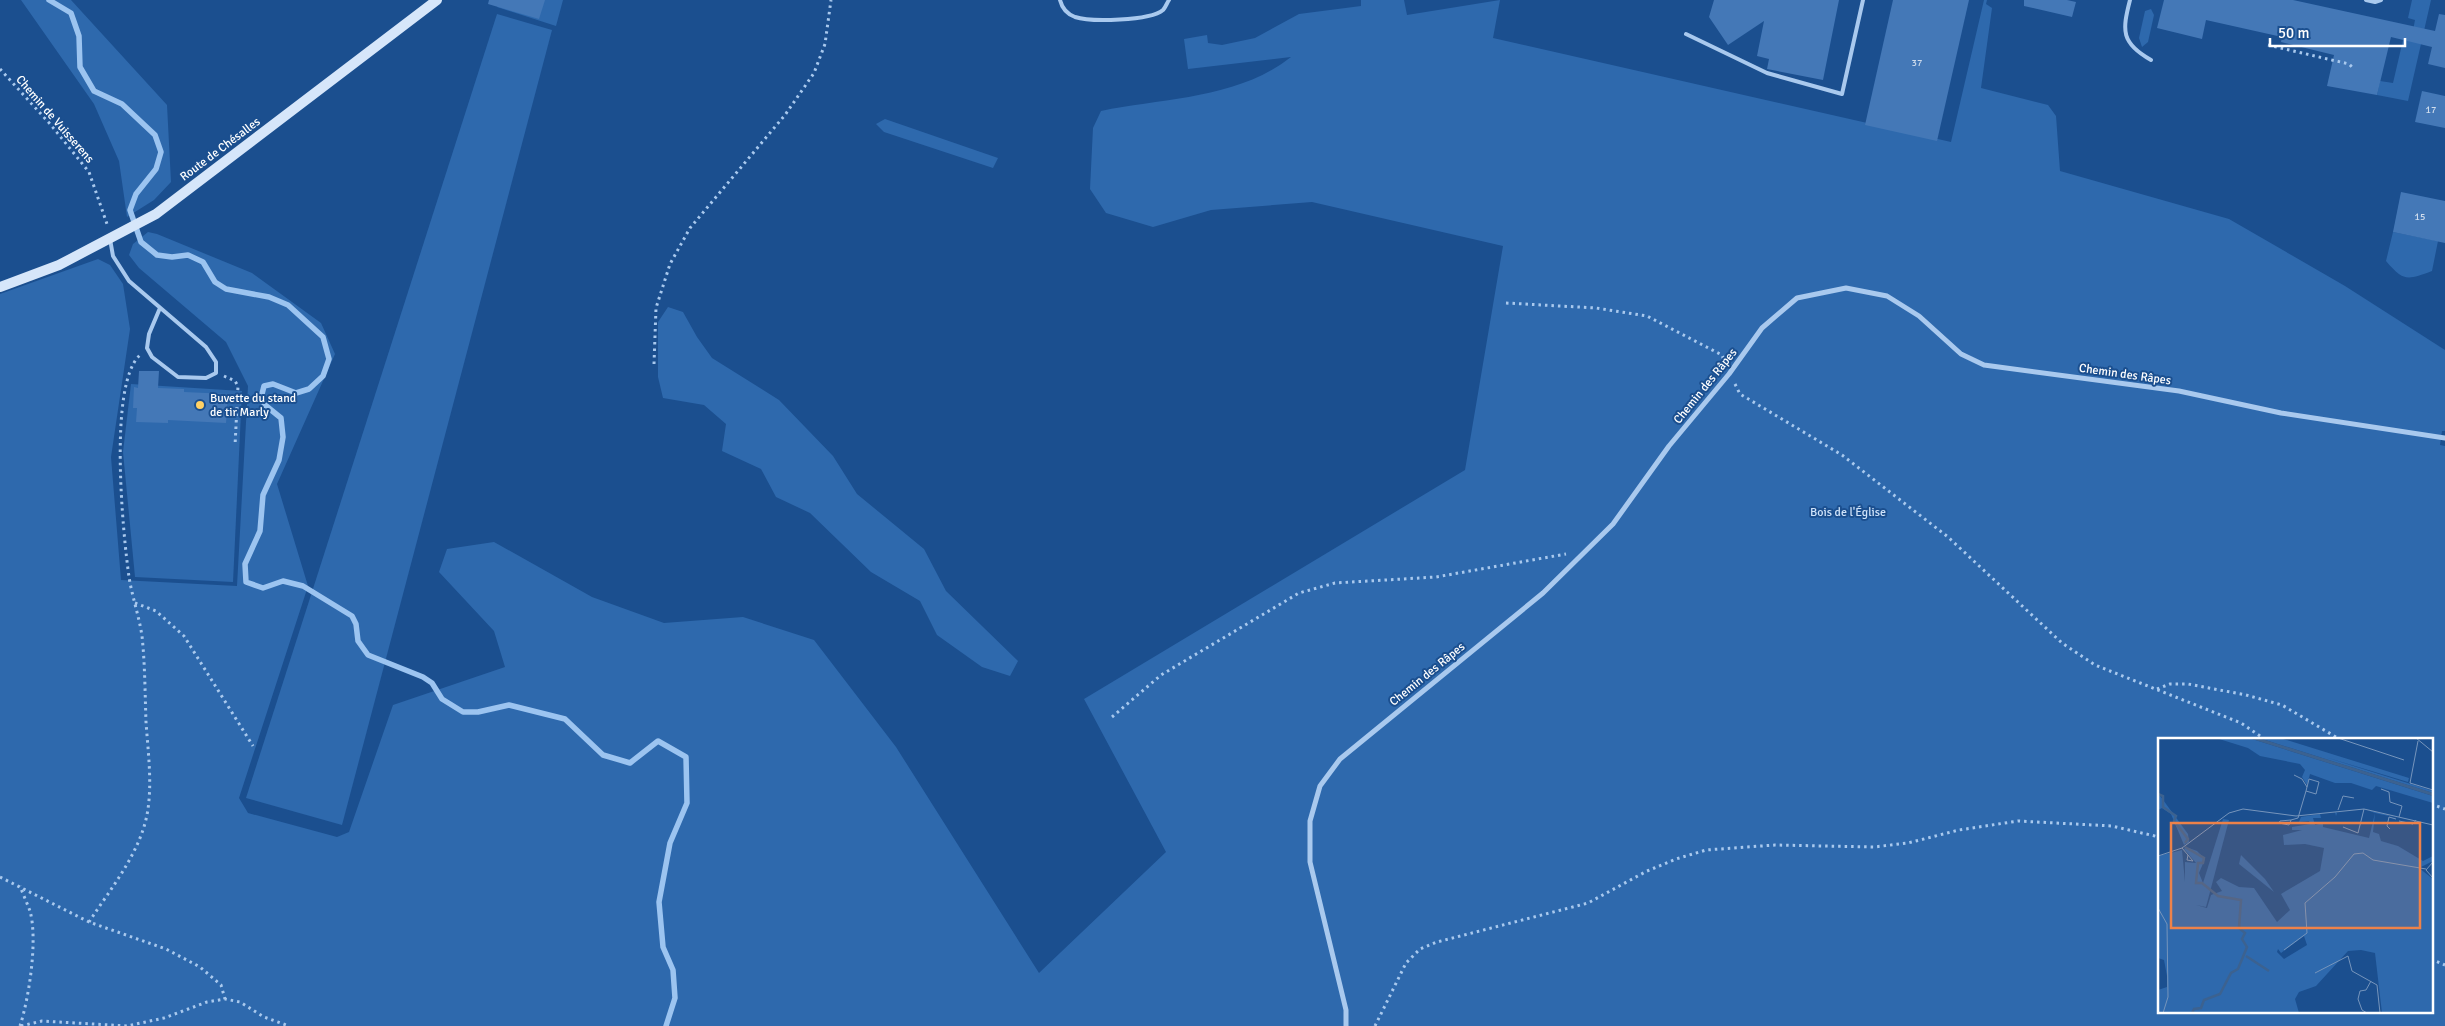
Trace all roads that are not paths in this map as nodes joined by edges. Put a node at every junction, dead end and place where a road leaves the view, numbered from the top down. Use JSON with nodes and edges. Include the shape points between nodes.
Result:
{"nodes":[{"id":1,"x":437,"y":0,"type":"edge"},
{"id":2,"x":1060,"y":0,"type":"edge"},
{"id":3,"x":1169,"y":0,"type":"edge"},
{"id":4,"x":1864,"y":0,"type":"edge"},
{"id":5,"x":2130,"y":0,"type":"edge"},
{"id":6,"x":2366,"y":0,"type":"edge"},
{"id":7,"x":2381,"y":0,"type":"edge"},
{"id":8,"x":1686,"y":34,"type":"dead end"},
{"id":9,"x":2151,"y":60,"type":"dead end"},
{"id":10,"x":110,"y":239,"type":"junction"},
{"id":11,"x":0,"y":287,"type":"edge"},
{"id":12,"x":160,"y":308,"type":"junction"},
{"id":13,"x":2445,"y":438,"type":"edge"},
{"id":14,"x":1346,"y":1026,"type":"edge"}],
"edges":[{"from":1,"to":10,"type":"street","name":"Route de Chésalles","via":[[156,214]]},
{"from":2,"to":3,"type":"lane","via":[[1064,10],[1074,16],[1096,19],[1154,15],[1164,10]]},
{"from":4,"to":8,"type":"lane","via":[[1842,94],[1766,73]]},
{"from":5,"to":9,"type":"lane","via":[[2124,25],[2127,38],[2135,50]]},
{"from":6,"to":7,"type":"lane"},
{"from":10,"to":11,"type":"street","name":"Route de Chésalles","via":[[59,265]]},
{"from":10,"to":12,"type":"lane","via":[[113,256],[128,282]]},
{"from":12,"to":12,"type":"lane","via":[[206,347],[216,362],[216,373],[206,378],[178,377],[152,357],[147,348],[149,334]]},
{"from":13,"to":14,"type":"street","name":"Chemin des Râpes","via":[[2280,413],[2179,391],[1984,365],[1961,354],[1919,316],[1887,296],[1846,288],[1797,298],[1762,328],[1729,374],[1669,446],[1613,524],[1543,593],[1340,758],[1320,786],[1310,821],[1310,862],[1346,1010]]}]}
